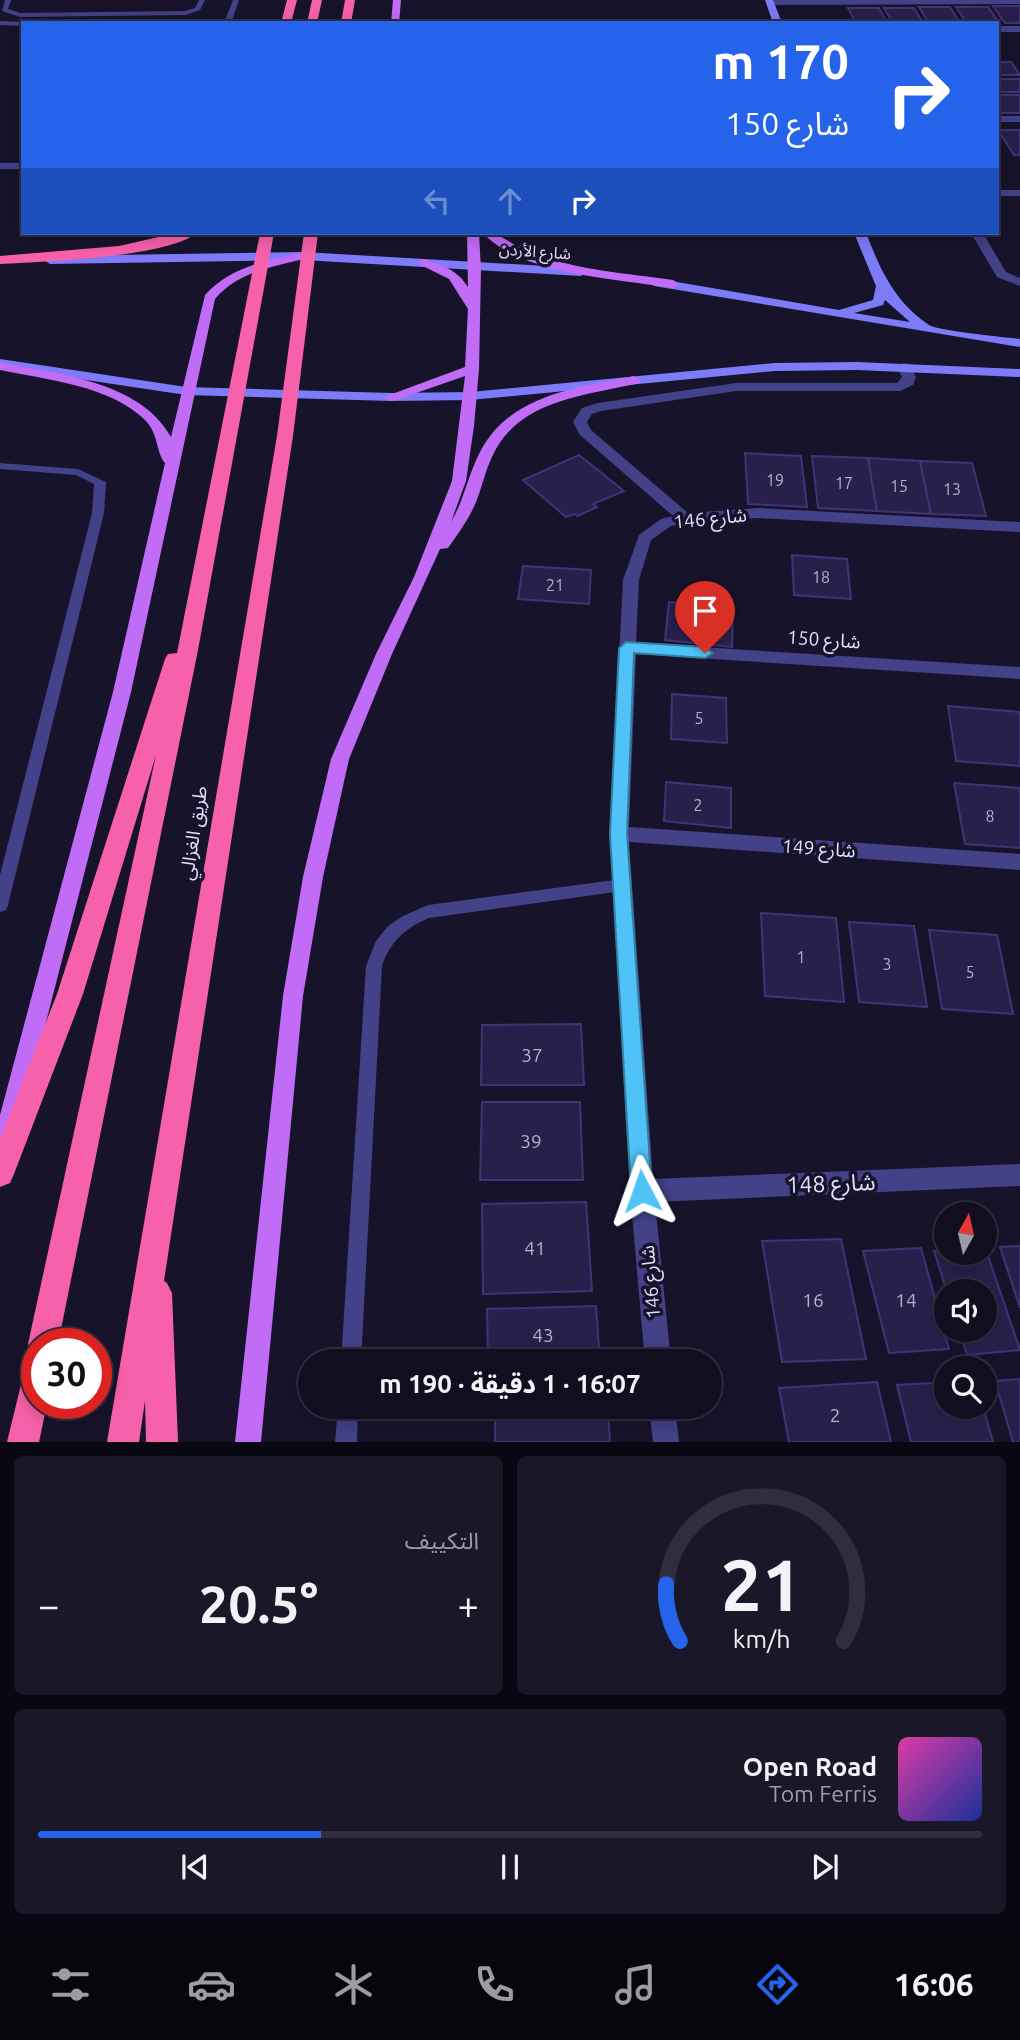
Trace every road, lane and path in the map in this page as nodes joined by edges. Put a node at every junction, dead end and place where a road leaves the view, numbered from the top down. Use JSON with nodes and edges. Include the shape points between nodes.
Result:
{"nodes":[{"id":1,"x":8,"y":0,"type":"edge"},
{"id":2,"x":202,"y":0,"type":"edge"},
{"id":3,"x":236,"y":0,"type":"edge"},
{"id":4,"x":292,"y":0,"type":"edge"},
{"id":5,"x":317,"y":0,"type":"edge"},
{"id":6,"x":350,"y":0,"type":"edge"},
{"id":7,"x":397,"y":0,"type":"edge"},
{"id":8,"x":770,"y":1,"type":"edge"},
{"id":9,"x":1020,"y":1,"type":"edge"},
{"id":10,"x":228,"y":21,"type":"edge"},
{"id":11,"x":287,"y":21,"type":"edge"},
{"id":12,"x":312,"y":21,"type":"edge"},
{"id":13,"x":346,"y":21,"type":"edge"},
{"id":14,"x":395,"y":21,"type":"edge"},
{"id":15,"x":777,"y":21,"type":"edge"},
{"id":16,"x":0,"y":23,"type":"edge"},
{"id":17,"x":21,"y":24,"type":"edge"},
{"id":18,"x":999,"y":29,"type":"edge"},
{"id":19,"x":1019,"y":30,"type":"edge"},
{"id":20,"x":999,"y":119,"type":"edge"},
{"id":21,"x":1020,"y":119,"type":"edge"},
{"id":22,"x":0,"y":166,"type":"edge"},
{"id":23,"x":21,"y":166,"type":"edge"},
{"id":24,"x":999,"y":193,"type":"edge"},
{"id":25,"x":1020,"y":193,"type":"edge"},
{"id":26,"x":182,"y":235,"type":"edge"},
{"id":27,"x":267,"y":235,"type":"edge"},
{"id":28,"x":311,"y":235,"type":"edge"},
{"id":29,"x":473,"y":235,"type":"edge"},
{"id":30,"x":491,"y":235,"type":"edge"},
{"id":31,"x":861,"y":235,"type":"edge"},
{"id":32,"x":978,"y":235,"type":"edge"},
{"id":33,"x":303,"y":256,"type":"junction"},
{"id":34,"x":0,"y":261,"type":"edge"},
{"id":35,"x":423,"y":263,"type":"junction"},
{"id":36,"x":475,"y":265,"type":"junction"},
{"id":37,"x":1020,"y":282,"type":"edge"},
{"id":38,"x":673,"y":284,"type":"junction"},
{"id":39,"x":881,"y":288,"type":"junction"},
{"id":40,"x":820,"y":311,"type":"junction"},
{"id":41,"x":473,"y":316,"type":"junction"},
{"id":42,"x":933,"y":330,"type":"junction"},
{"id":43,"x":1020,"y":342,"type":"edge"},
{"id":44,"x":0,"y":364,"type":"edge"},
{"id":45,"x":904,"y":367,"type":"junction"},
{"id":46,"x":471,"y":369,"type":"junction"},
{"id":47,"x":1020,"y":375,"type":"edge"},
{"id":48,"x":634,"y":380,"type":"junction"},
{"id":49,"x":186,"y":391,"type":"junction"},
{"id":50,"x":470,"y":396,"type":"junction"},
{"id":51,"x":391,"y":397,"type":"junction"},
{"id":52,"x":0,"y":466,"type":"edge"},
{"id":53,"x":169,"y":477,"type":"junction"},
{"id":54,"x":685,"y":518,"type":"junction"},
{"id":55,"x":1020,"y":527,"type":"edge"},
{"id":56,"x":206,"y":560,"type":"junction"},
{"id":57,"x":422,"y":577,"type":"junction"},
{"id":58,"x":626,"y":648,"type":"junction"},
{"id":59,"x":1020,"y":673,"type":"edge"},
{"id":60,"x":619,"y":834,"type":"junction"},
{"id":61,"x":1020,"y":862,"type":"edge"},
{"id":62,"x":4,"y":881,"type":"edge"},
{"id":63,"x":622,"y":885,"type":"junction"},
{"id":64,"x":0,"y":905,"type":"edge"},
{"id":65,"x":0,"y":1158,"type":"edge"},
{"id":66,"x":0,"y":1174,"type":"edge"},
{"id":67,"x":1020,"y":1175,"type":"edge"},
{"id":68,"x":642,"y":1191,"type":"junction"},
{"id":69,"x":156,"y":1244,"type":"junction"},
{"id":70,"x":46,"y":1328,"type":"edge"},
{"id":71,"x":352,"y":1349,"type":"edge"},
{"id":72,"x":657,"y":1349,"type":"edge"},
{"id":73,"x":28,"y":1419,"type":"edge"},
{"id":74,"x":347,"y":1419,"type":"edge"},
{"id":75,"x":663,"y":1419,"type":"edge"},
{"id":76,"x":23,"y":1441,"type":"edge"},
{"id":77,"x":123,"y":1441,"type":"edge"},
{"id":78,"x":162,"y":1441,"type":"edge"},
{"id":79,"x":248,"y":1441,"type":"edge"},
{"id":80,"x":346,"y":1441,"type":"edge"},
{"id":81,"x":666,"y":1441,"type":"edge"}],
"edges":[{"from":1,"to":2,"type":"lane","via":[[4,10],[20,15],[179,14],[198,9]]},
{"from":3,"to":10,"type":"lane"},
{"from":4,"to":11,"type":"highway"},
{"from":5,"to":12,"type":"highway"},
{"from":6,"to":13,"type":"highway"},
{"from":7,"to":14,"type":"main road"},
{"from":8,"to":9,"type":"street"},
{"from":8,"to":15,"type":"main road"},
{"from":16,"to":17,"type":"lane"},
{"from":18,"to":19,"type":"street"},
{"from":20,"to":21,"type":"street"},
{"from":22,"to":23,"type":"lane"},
{"from":24,"to":25,"type":"street"},
{"from":26,"to":34,"type":"highway","via":[[118,250]]},
{"from":27,"to":56,"type":"highway","name":"طريق الغزالي"},
{"from":28,"to":69,"type":"highway","name":"طريق الغزالي","via":[[285,436]]},
{"from":29,"to":36,"type":"main road"},
{"from":30,"to":38,"type":"main road","via":[[533,258]]},
{"from":31,"to":39,"type":"main road"},
{"from":32,"to":37,"type":"street","via":[[1001,274]]},
{"from":33,"to":34,"type":"main road","name":"شارع الأردن"},
{"from":33,"to":35,"type":"main road","name":"شارع الأردن"},
{"from":33,"to":49,"type":"main road","via":[[234,275],[217,287],[209,298]]},
{"from":35,"to":36,"type":"main road","name":"شارع الأردن"},
{"from":35,"to":41,"type":"main road","via":[[457,278]]},
{"from":36,"to":38,"type":"main road","name":"شارع الأردن","via":[[559,269]]},
{"from":36,"to":41,"type":"main road"},
{"from":38,"to":40,"type":"main road","name":"شارع الأردن"},
{"from":39,"to":40,"type":"main road","via":[[879,302],[864,308]]},
{"from":39,"to":42,"type":"main road","via":[[907,316]]},
{"from":40,"to":42,"type":"main road","name":"شارع الأردن"},
{"from":41,"to":46,"type":"main road"},
{"from":42,"to":43,"type":"main road","name":"شارع الأردن"},
{"from":44,"to":49,"type":"main road"},
{"from":44,"to":53,"type":"main road","via":[[134,403],[157,422],[169,446]]},
{"from":45,"to":47,"type":"main road"},
{"from":45,"to":48,"type":"main road","via":[[775,367]]},
{"from":45,"to":54,"type":"street","via":[[908,382],[900,387],[736,387],[587,411],[580,422],[585,432]]},
{"from":46,"to":50,"type":"main road"},
{"from":46,"to":51,"type":"main road"},
{"from":48,"to":50,"type":"main road"},
{"from":48,"to":57,"type":"main road","via":[[543,401],[509,421],[488,449],[466,508]]},
{"from":49,"to":51,"type":"main road"},
{"from":49,"to":53,"type":"main road"},
{"from":50,"to":51,"type":"main road"},
{"from":50,"to":57,"type":"main road","via":[[459,481]]},
{"from":52,"to":62,"type":"lane","via":[[78,472],[100,482],[86,565]]},
{"from":53,"to":65,"type":"main road","via":[[122,692]]},
{"from":54,"to":55,"type":"street","name":"شارع 146","via":[[758,513]]},
{"from":54,"to":58,"type":"street","name":"شارع 146","via":[[666,522],[644,538],[631,580]]},
{"from":56,"to":66,"type":"highway","via":[[69,994]]},
{"from":56,"to":70,"type":"highway","name":"طريق الغزالي"},
{"from":57,"to":79,"type":"main road","via":[[340,759],[313,877],[293,996]]},
{"from":58,"to":59,"type":"street","name":"شارع 150"},
{"from":58,"to":60,"type":"street","name":"شارع 146"},
{"from":60,"to":61,"type":"street","name":"شارع 149"},
{"from":60,"to":63,"type":"street","name":"شارع 146"},
{"from":62,"to":64,"type":"lane"},
{"from":63,"to":68,"type":"street","name":"شارع 146"},
{"from":63,"to":71,"type":"lane","via":[[428,912],[391,931],[379,947],[374,966]]},
{"from":67,"to":68,"type":"street","name":"شارع 148"},
{"from":68,"to":72,"type":"street","name":"شارع 146"},
{"from":69,"to":77,"type":"highway","name":"طريق الغزالي"},
{"from":69,"to":78,"type":"highway"},
{"from":73,"to":76,"type":"highway"},
{"from":74,"to":80,"type":"lane"},
{"from":75,"to":81,"type":"street"}]}
